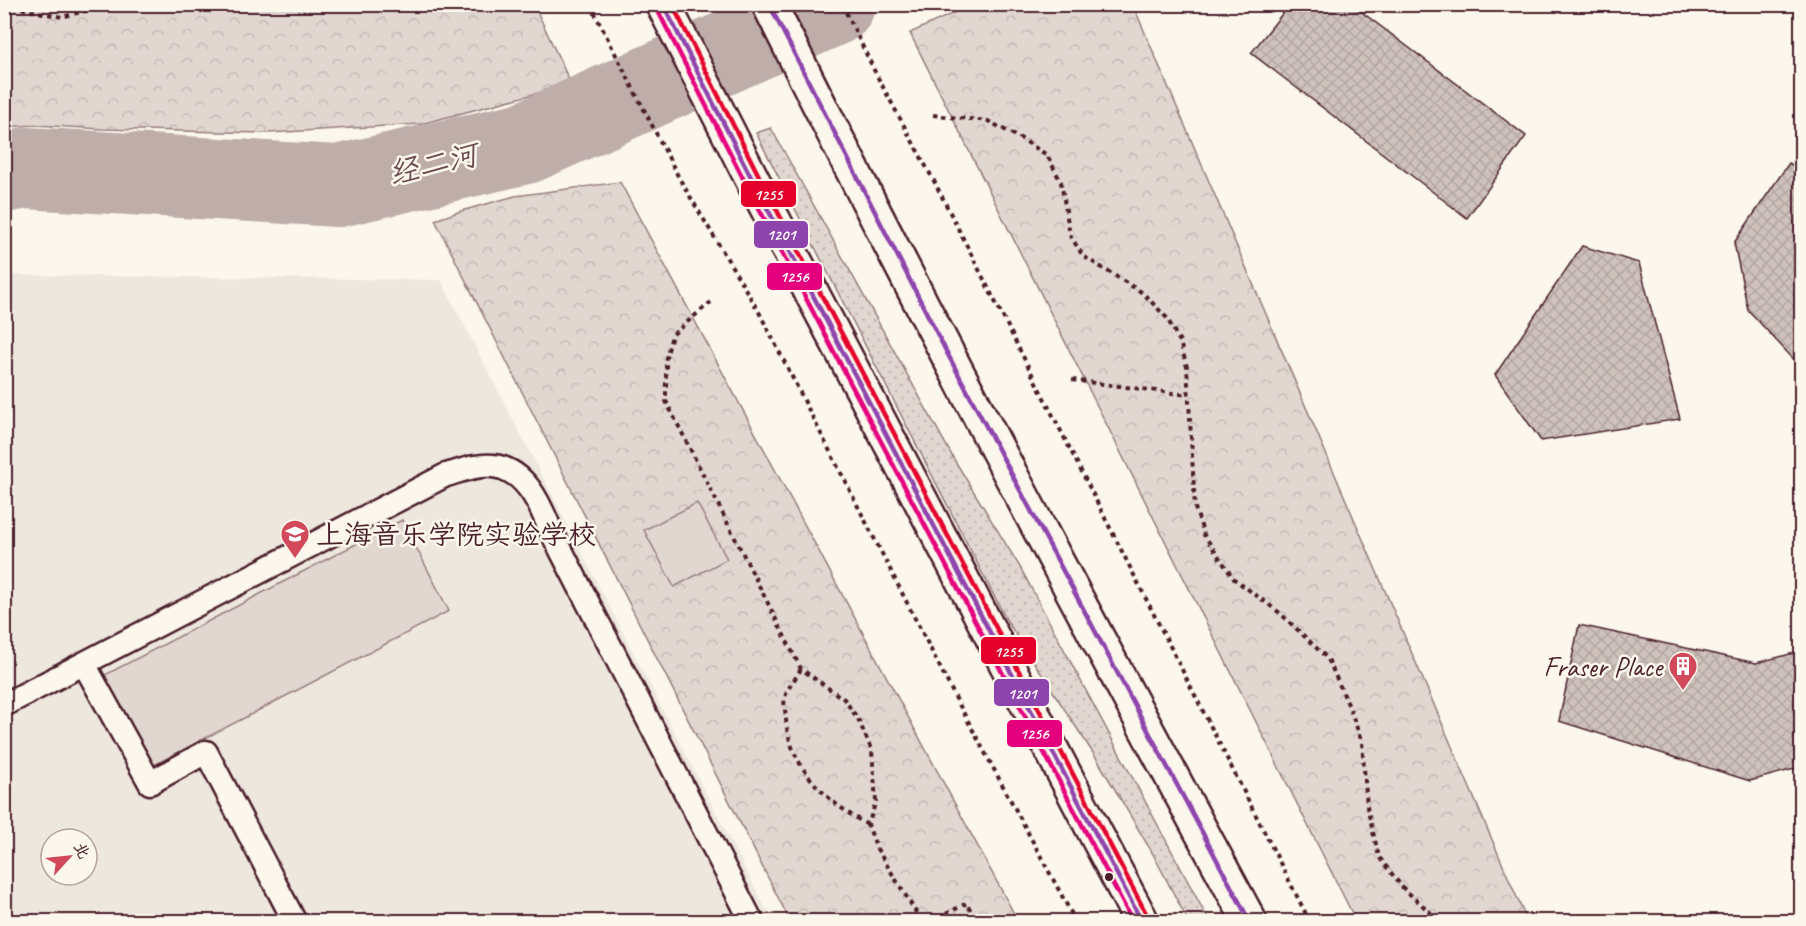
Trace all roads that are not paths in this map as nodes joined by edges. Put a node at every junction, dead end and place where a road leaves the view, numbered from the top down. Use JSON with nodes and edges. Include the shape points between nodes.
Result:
{"nodes":[{"id":1,"x":663,"y":4,"type":"edge"},
{"id":2,"x":769,"y":4,"type":"edge"},
{"id":3,"x":84,"y":664,"type":"junction"},
{"id":4,"x":4,"y":705,"type":"edge"},
{"id":5,"x":295,"y":921,"type":"edge"},
{"id":6,"x":752,"y":921,"type":"edge"},
{"id":7,"x":1142,"y":921,"type":"edge"},
{"id":8,"x":1250,"y":921,"type":"edge"}],
"edges":[{"from":1,"to":7,"type":"main road"},
{"from":2,"to":8,"type":"main road","via":[[1055,561]]},
{"from":3,"to":4,"type":"lane"},
{"from":3,"to":5,"type":"lane","via":[[150,783],[206,752]]},
{"from":3,"to":6,"type":"lane","via":[[446,476],[475,467],[509,470],[540,503],[550,530]]}]}
